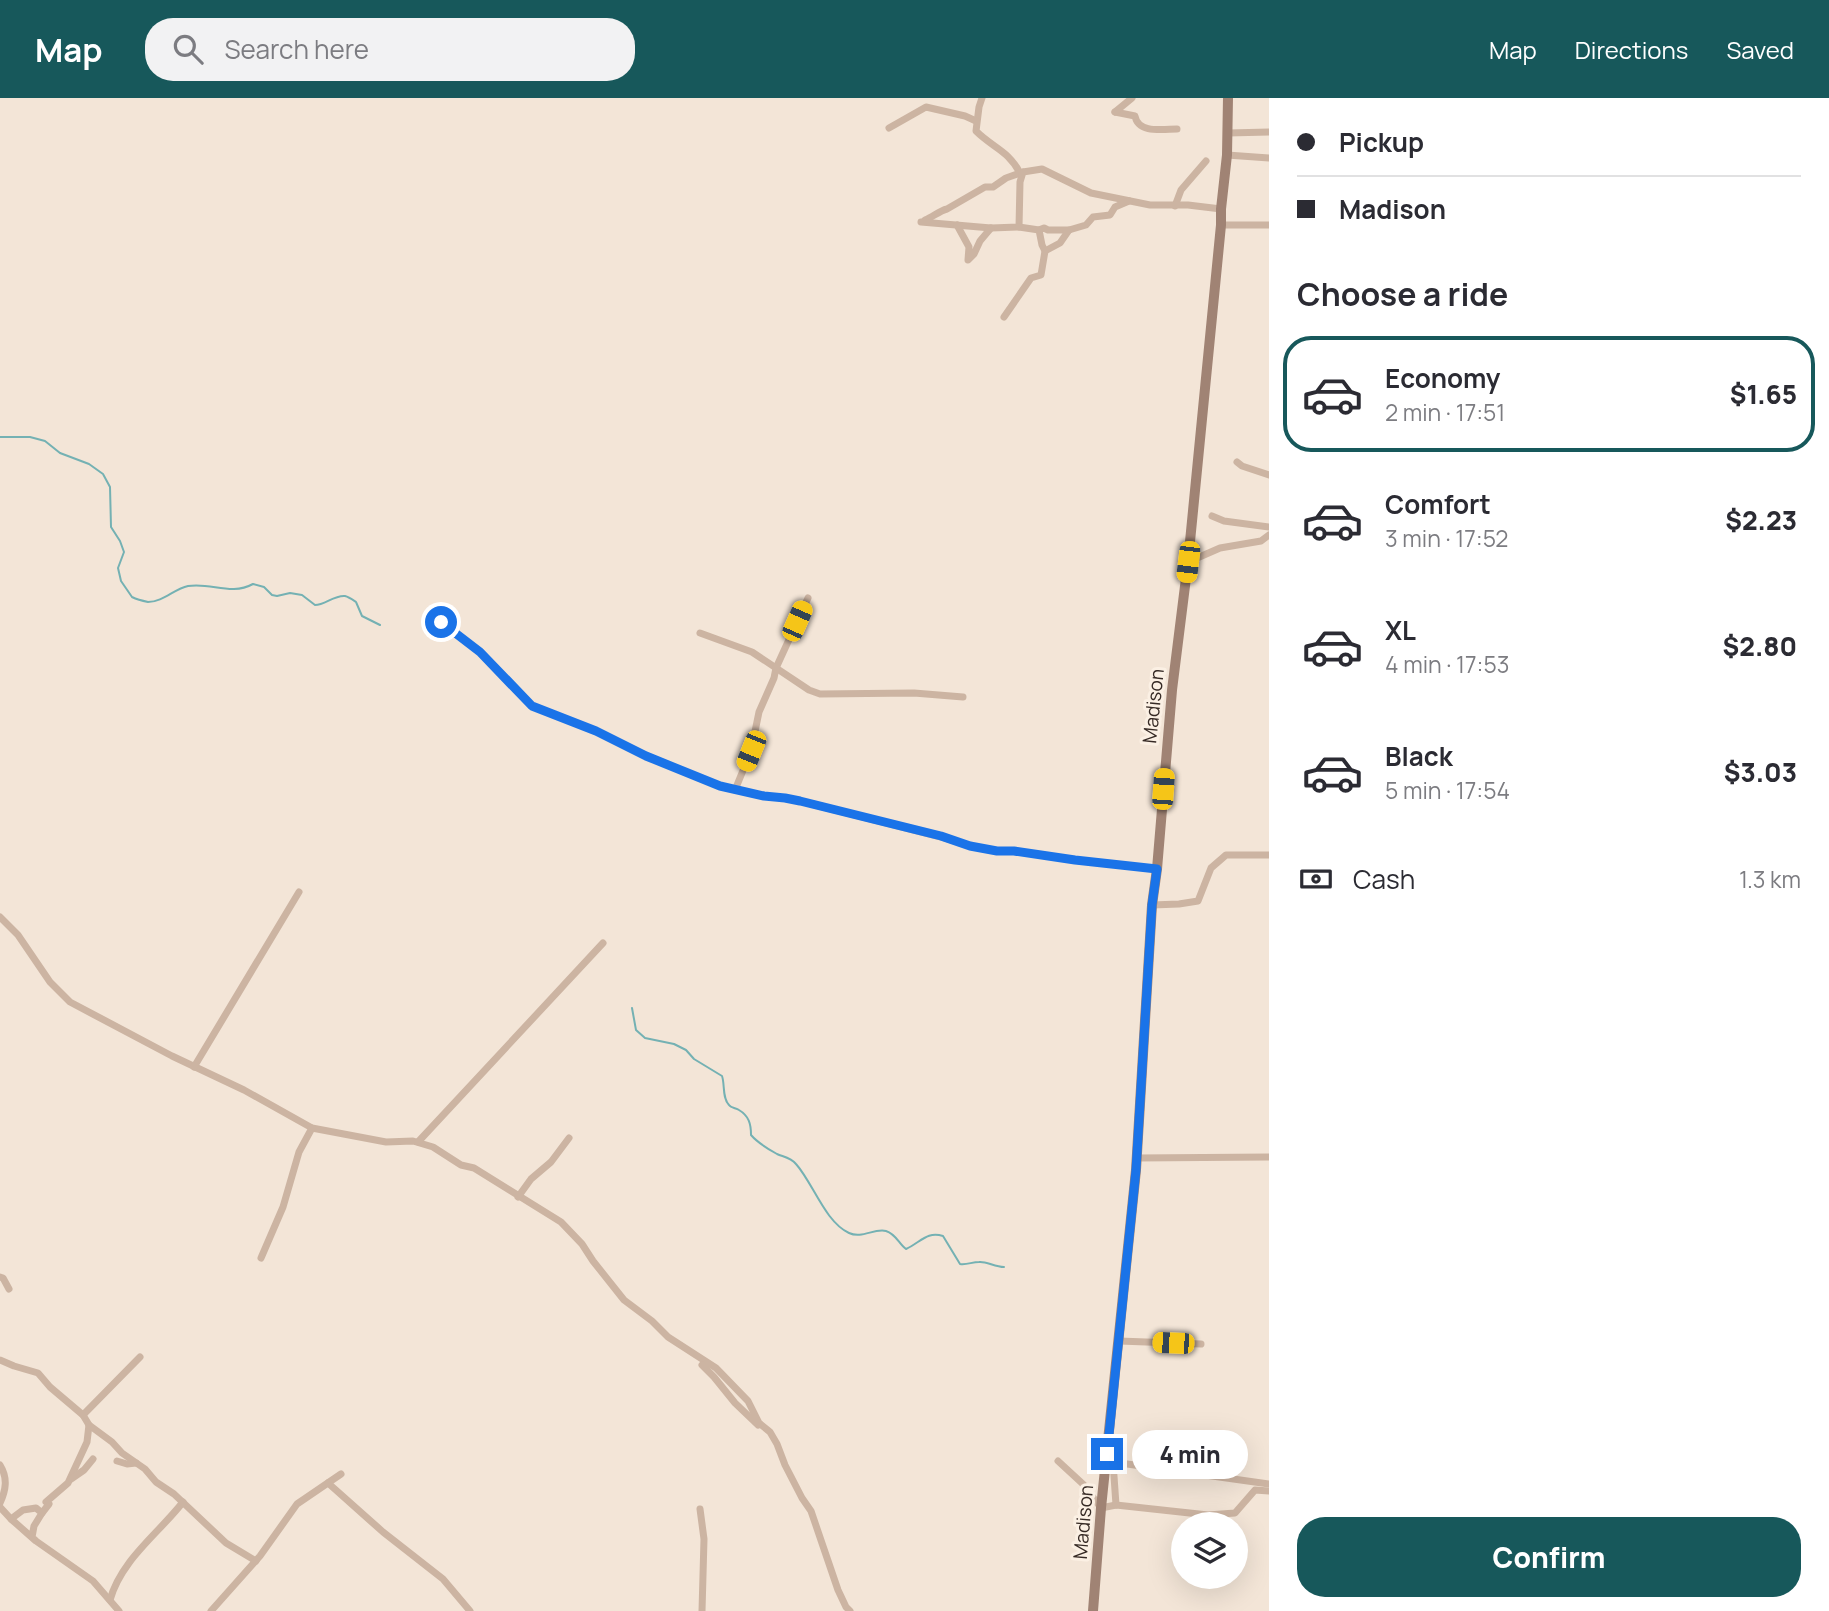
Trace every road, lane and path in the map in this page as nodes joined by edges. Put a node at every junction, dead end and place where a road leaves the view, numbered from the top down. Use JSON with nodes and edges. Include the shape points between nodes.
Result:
{"nodes":[{"id":1,"x":982,"y":98,"type":"edge"},
{"id":2,"x":1132,"y":98,"type":"edge"},
{"id":3,"x":1228,"y":98,"type":"edge"},
{"id":4,"x":976,"y":121,"type":"junction"},
{"id":5,"x":889,"y":128,"type":"dead end"},
{"id":6,"x":1177,"y":129,"type":"dead end"},
{"id":7,"x":1269,"y":132,"type":"edge"},
{"id":8,"x":1228,"y":133,"type":"junction"},
{"id":9,"x":1227,"y":155,"type":"junction"},
{"id":10,"x":1269,"y":158,"type":"edge"},
{"id":11,"x":1206,"y":161,"type":"dead end"},
{"id":12,"x":1021,"y":173,"type":"junction"},
{"id":13,"x":1129,"y":201,"type":"junction"},
{"id":14,"x":1175,"y":206,"type":"junction"},
{"id":15,"x":1221,"y":209,"type":"junction"},
{"id":16,"x":957,"y":225,"type":"junction"},
{"id":17,"x":1221,"y":225,"type":"junction"},
{"id":18,"x":1269,"y":225,"type":"edge"},
{"id":19,"x":1019,"y":227,"type":"junction"},
{"id":20,"x":991,"y":228,"type":"junction"},
{"id":21,"x":1039,"y":230,"type":"junction"},
{"id":22,"x":1069,"y":230,"type":"junction"},
{"id":23,"x":1045,"y":251,"type":"junction"},
{"id":24,"x":1004,"y":317,"type":"dead end"},
{"id":25,"x":1237,"y":462,"type":"dead end"},
{"id":26,"x":1269,"y":475,"type":"edge"},
{"id":27,"x":1212,"y":516,"type":"dead end"},
{"id":28,"x":1269,"y":527,"type":"edge"},
{"id":29,"x":1269,"y":535,"type":"edge"},
{"id":30,"x":1188,"y":562,"type":"junction"},
{"id":31,"x":808,"y":598,"type":"dead end"},
{"id":32,"x":441,"y":622,"type":"dead end"},
{"id":33,"x":700,"y":633,"type":"dead end"},
{"id":34,"x":776,"y":668,"type":"junction"},
{"id":35,"x":964,"y":698,"type":"dead end"},
{"id":36,"x":735,"y":790,"type":"junction"},
{"id":37,"x":1269,"y":855,"type":"edge"},
{"id":38,"x":1157,"y":869,"type":"junction"},
{"id":39,"x":299,"y":892,"type":"dead end"},
{"id":40,"x":1152,"y":905,"type":"junction"},
{"id":41,"x":0,"y":917,"type":"edge"},
{"id":42,"x":603,"y":943,"type":"dead end"},
{"id":43,"x":194,"y":1066,"type":"junction"},
{"id":44,"x":312,"y":1128,"type":"junction"},
{"id":45,"x":569,"y":1138,"type":"dead end"},
{"id":46,"x":418,"y":1142,"type":"junction"},
{"id":47,"x":1269,"y":1157,"type":"edge"},
{"id":48,"x":1137,"y":1158,"type":"junction"},
{"id":49,"x":519,"y":1197,"type":"junction"},
{"id":50,"x":261,"y":1258,"type":"dead end"},
{"id":51,"x":0,"y":1278,"type":"edge"},
{"id":52,"x":9,"y":1289,"type":"dead end"},
{"id":53,"x":1119,"y":1340,"type":"junction"},
{"id":54,"x":1201,"y":1344,"type":"dead end"},
{"id":55,"x":140,"y":1357,"type":"dead end"},
{"id":56,"x":0,"y":1360,"type":"edge"},
{"id":57,"x":83,"y":1415,"type":"junction"},
{"id":58,"x":89,"y":1425,"type":"junction"},
{"id":59,"x":93,"y":1459,"type":"dead end"},
{"id":60,"x":117,"y":1461,"type":"dead end"},
{"id":61,"x":1058,"y":1461,"type":"dead end"},
{"id":62,"x":136,"y":1463,"type":"junction"},
{"id":63,"x":0,"y":1465,"type":"edge"},
{"id":64,"x":341,"y":1474,"type":"dead end"},
{"id":65,"x":70,"y":1479,"type":"junction"},
{"id":66,"x":328,"y":1483,"type":"junction"},
{"id":67,"x":1269,"y":1483,"type":"edge"},
{"id":68,"x":1269,"y":1491,"type":"edge"},
{"id":69,"x":183,"y":1502,"type":"junction"},
{"id":70,"x":1116,"y":1504,"type":"junction"},
{"id":71,"x":0,"y":1505,"type":"edge"},
{"id":72,"x":1101,"y":1508,"type":"junction"},
{"id":73,"x":699,"y":1509,"type":"dead end"},
{"id":74,"x":42,"y":1513,"type":"junction"},
{"id":75,"x":11,"y":1519,"type":"junction"},
{"id":76,"x":32,"y":1537,"type":"junction"},
{"id":77,"x":256,"y":1561,"type":"junction"},
{"id":78,"x":110,"y":1601,"type":"junction"},
{"id":79,"x":119,"y":1611,"type":"edge"},
{"id":80,"x":211,"y":1611,"type":"edge"},
{"id":81,"x":470,"y":1611,"type":"edge"},
{"id":82,"x":702,"y":1611,"type":"edge"},
{"id":83,"x":850,"y":1611,"type":"edge"},
{"id":84,"x":1093,"y":1611,"type":"edge"}],
"edges":[{"from":1,"to":4,"type":"street"},
{"from":2,"to":6,"type":"street","via":[[1115,112],[1135,116],[1139,126]]},
{"from":3,"to":8,"type":"street","name":"Madison"},
{"from":4,"to":5,"type":"street","via":[[926,107]]},
{"from":4,"to":12,"type":"street","via":[[976,131],[1004,151]]},
{"from":7,"to":8,"type":"street"},
{"from":8,"to":9,"type":"street","name":"Madison"},
{"from":9,"to":10,"type":"street"},
{"from":9,"to":15,"type":"street","name":"Madison"},
{"from":11,"to":14,"type":"street","via":[[1181,190]]},
{"from":12,"to":13,"type":"street","via":[[1042,169],[1091,193]]},
{"from":12,"to":16,"type":"street","via":[[921,222]]},
{"from":12,"to":19,"type":"street"},
{"from":13,"to":14,"type":"street"},
{"from":13,"to":22,"type":"street","via":[[1110,215],[1093,217],[1086,225]]},
{"from":14,"to":15,"type":"street"},
{"from":15,"to":17,"type":"street","name":"Madison"},
{"from":16,"to":20,"type":"street"},
{"from":16,"to":20,"type":"street","via":[[969,247],[968,260]]},
{"from":17,"to":18,"type":"street"},
{"from":17,"to":30,"type":"street","name":"Madison"},
{"from":19,"to":20,"type":"street"},
{"from":19,"to":21,"type":"street"},
{"from":21,"to":22,"type":"street"},
{"from":21,"to":23,"type":"street"},
{"from":22,"to":23,"type":"street","via":[[1060,243]]},
{"from":23,"to":24,"type":"street","via":[[1041,275],[1031,278]]},
{"from":25,"to":26,"type":"street"},
{"from":27,"to":28,"type":"street"},
{"from":29,"to":30,"type":"street"},
{"from":30,"to":38,"type":"street","name":"Madison"},
{"from":31,"to":34,"type":"street"},
{"from":32,"to":36,"type":"street","via":[[480,652],[532,706]]},
{"from":33,"to":34,"type":"street","via":[[752,652]]},
{"from":34,"to":35,"type":"street","via":[[820,694],[914,693]]},
{"from":34,"to":36,"type":"street"},
{"from":36,"to":38,"type":"street","via":[[800,801],[970,846]]},
{"from":37,"to":40,"type":"street","via":[[1226,855],[1211,868],[1198,901]]},
{"from":38,"to":40,"type":"street","name":"Madison"},
{"from":39,"to":43,"type":"street"},
{"from":40,"to":48,"type":"street","name":"Madison"},
{"from":41,"to":43,"type":"street","via":[[70,1002]]},
{"from":42,"to":46,"type":"street"},
{"from":43,"to":44,"type":"street"},
{"from":44,"to":46,"type":"street","via":[[386,1142]]},
{"from":44,"to":50,"type":"street"},
{"from":45,"to":49,"type":"street"},
{"from":46,"to":49,"type":"street","via":[[474,1168]]},
{"from":47,"to":48,"type":"street"},
{"from":48,"to":53,"type":"street","name":"Madison"},
{"from":49,"to":83,"type":"street","via":[[561,1222],[624,1300],[668,1337],[716,1368],[748,1401],[770,1432],[811,1511],[838,1590]]},
{"from":51,"to":52,"type":"street"},
{"from":53,"to":54,"type":"street"},
{"from":53,"to":72,"type":"street","name":"Madison"},
{"from":55,"to":57,"type":"street"},
{"from":56,"to":57,"type":"street","via":[[38,1373]]},
{"from":57,"to":58,"type":"street"},
{"from":58,"to":62,"type":"street"},
{"from":58,"to":65,"type":"street","via":[[87,1442]]},
{"from":59,"to":65,"type":"street"},
{"from":60,"to":62,"type":"street"},
{"from":61,"to":72,"type":"street"},
{"from":62,"to":69,"type":"street"},
{"from":63,"to":71,"type":"street","via":[[6,1490]]},
{"from":64,"to":66,"type":"street"},
{"from":65,"to":74,"type":"street","via":[[46,1502],[49,1504]]},
{"from":66,"to":77,"type":"street","via":[[297,1504]]},
{"from":66,"to":81,"type":"street","via":[[443,1579]]},
{"from":67,"to":70,"type":"street","via":[[1113,1462]]},
{"from":68,"to":70,"type":"street","via":[[1255,1490],[1235,1513],[1208,1515]]},
{"from":69,"to":77,"type":"street","via":[[232,1547]]},
{"from":69,"to":78,"type":"street","via":[[132,1559]]},
{"from":70,"to":72,"type":"street"},
{"from":71,"to":75,"type":"street"},
{"from":72,"to":84,"type":"street","name":"Madison"},
{"from":73,"to":82,"type":"street","via":[[704,1539]]},
{"from":74,"to":75,"type":"street","via":[[30,1508]]},
{"from":74,"to":76,"type":"street"},
{"from":75,"to":76,"type":"street"},
{"from":76,"to":78,"type":"street","via":[[93,1581]]},
{"from":77,"to":80,"type":"street"},
{"from":78,"to":79,"type":"street"}]}
